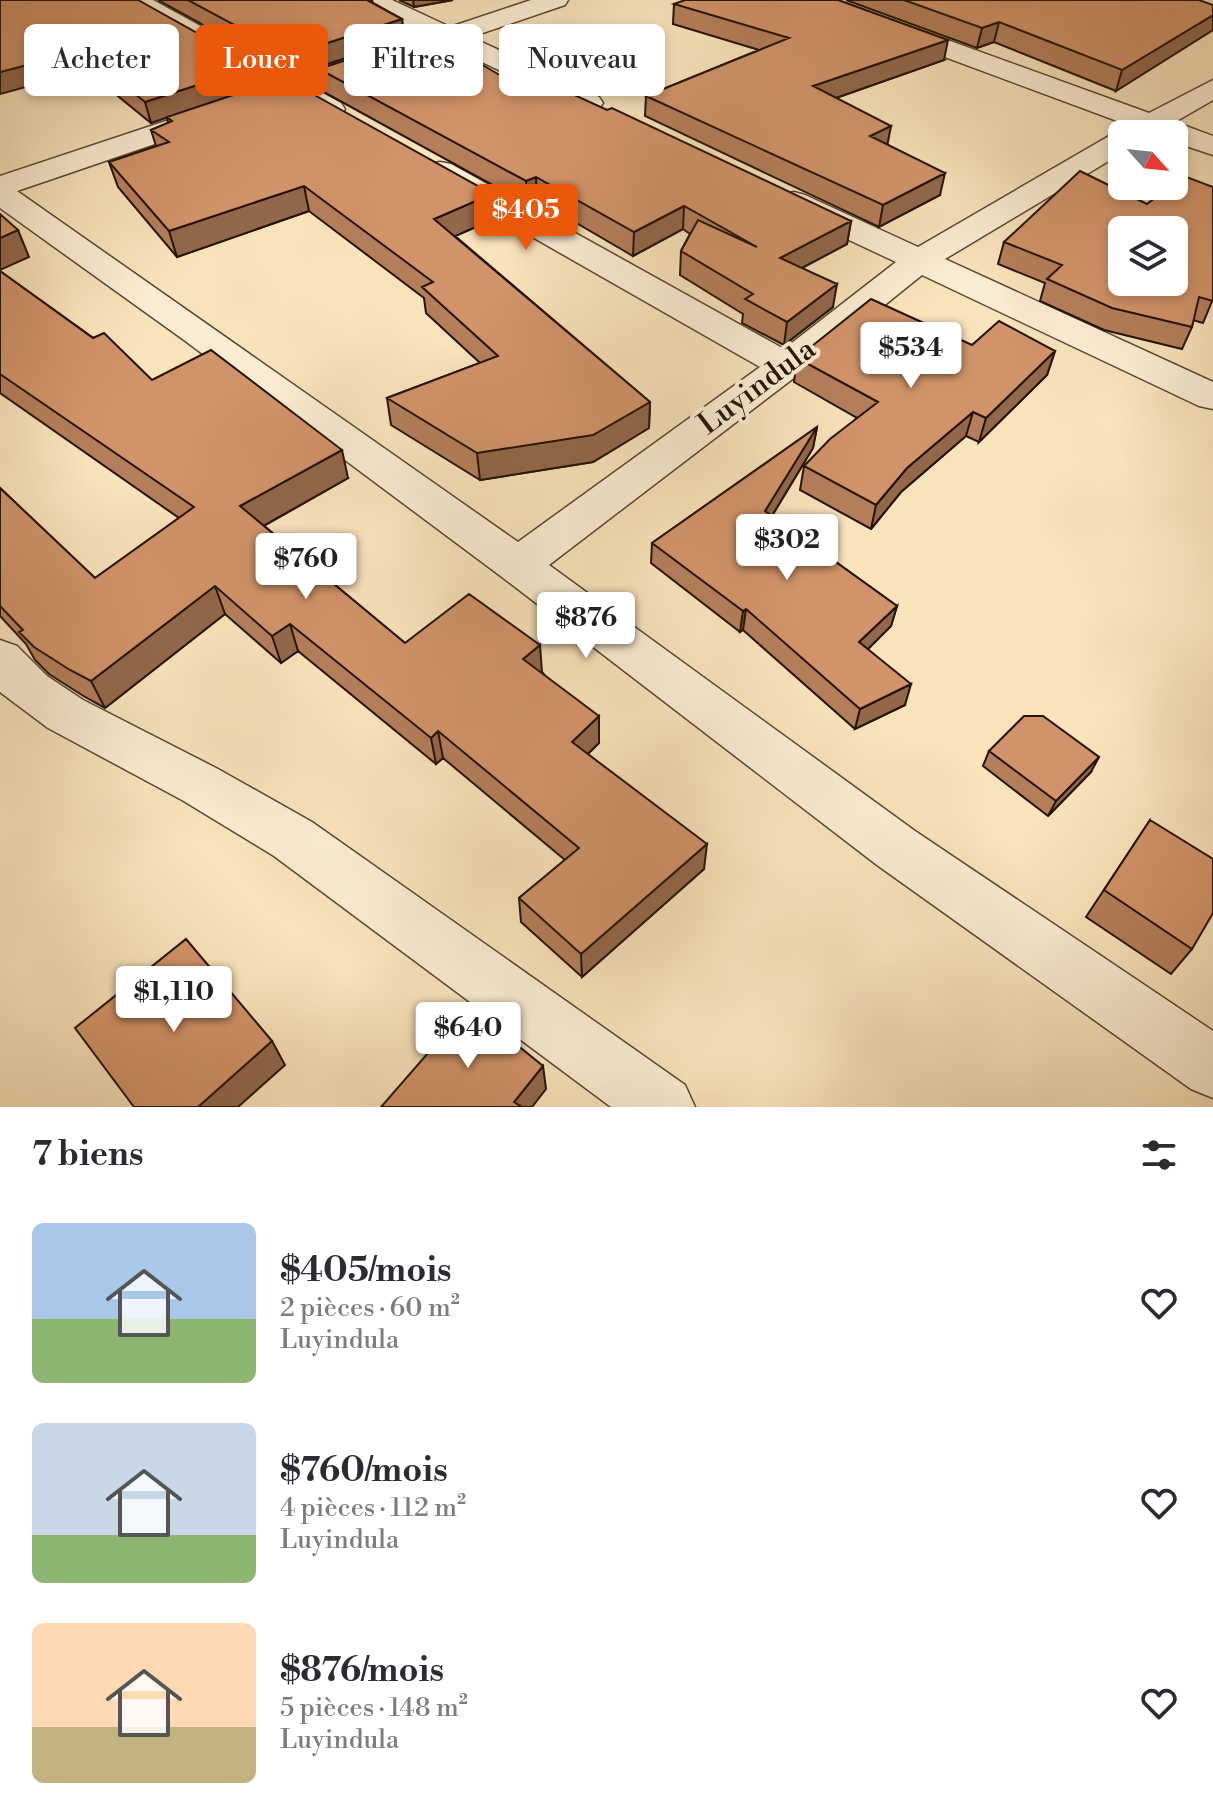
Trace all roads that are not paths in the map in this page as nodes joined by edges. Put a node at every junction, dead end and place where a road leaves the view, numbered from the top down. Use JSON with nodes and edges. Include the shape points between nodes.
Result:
{"nodes":[{"id":1,"x":134,"y":0,"type":"edge"},
{"id":2,"x":372,"y":0,"type":"edge"},
{"id":3,"x":556,"y":0,"type":"edge"},
{"id":4,"x":814,"y":0,"type":"edge"},
{"id":5,"x":425,"y":24,"type":"edge"},
{"id":6,"x":483,"y":25,"type":"edge"},
{"id":7,"x":483,"y":51,"type":"edge"},
{"id":8,"x":1213,"y":88,"type":"edge"},
{"id":9,"x":234,"y":107,"type":"edge"},
{"id":10,"x":621,"y":118,"type":"edge"},
{"id":11,"x":1158,"y":120,"type":"edge"},
{"id":12,"x":1108,"y":122,"type":"edge"},
{"id":13,"x":362,"y":126,"type":"edge"},
{"id":14,"x":1188,"y":142,"type":"edge"},
{"id":15,"x":1213,"y":146,"type":"edge"},
{"id":16,"x":1108,"y":149,"type":"edge"},
{"id":17,"x":416,"y":157,"type":"edge"},
{"id":18,"x":0,"y":186,"type":"edge"},
{"id":19,"x":762,"y":187,"type":"edge"},
{"id":20,"x":0,"y":193,"type":"edge"},
{"id":21,"x":917,"y":262,"type":"junction"},
{"id":22,"x":786,"y":366,"type":"junction"},
{"id":23,"x":1213,"y":397,"type":"edge"},
{"id":24,"x":518,"y":565,"type":"junction"},
{"id":25,"x":0,"y":659,"type":"edge"},
{"id":26,"x":1213,"y":1067,"type":"edge"},
{"id":27,"x":663,"y":1107,"type":"edge"}],
"edges":[{"from":1,"to":13,"type":"street"},
{"from":2,"to":5,"type":"street"},
{"from":3,"to":6,"type":"street"},
{"from":4,"to":12,"type":"street"},
{"from":7,"to":10,"type":"street"},
{"from":8,"to":11,"type":"street","name":"Luyindula"},
{"from":9,"to":18,"type":"street"},
{"from":14,"to":15,"type":"street"},
{"from":16,"to":21,"type":"street","name":"Luyindula"},
{"from":17,"to":22,"type":"street"},
{"from":19,"to":21,"type":"street"},
{"from":20,"to":24,"type":"street"},
{"from":21,"to":22,"type":"street","name":"Luyindula"},
{"from":21,"to":23,"type":"street"},
{"from":22,"to":24,"type":"street","name":"Luyindula"},
{"from":24,"to":26,"type":"street","via":[[896,848]]},
{"from":25,"to":27,"type":"street","via":[[12,675],[55,707],[293,839]]}]}
